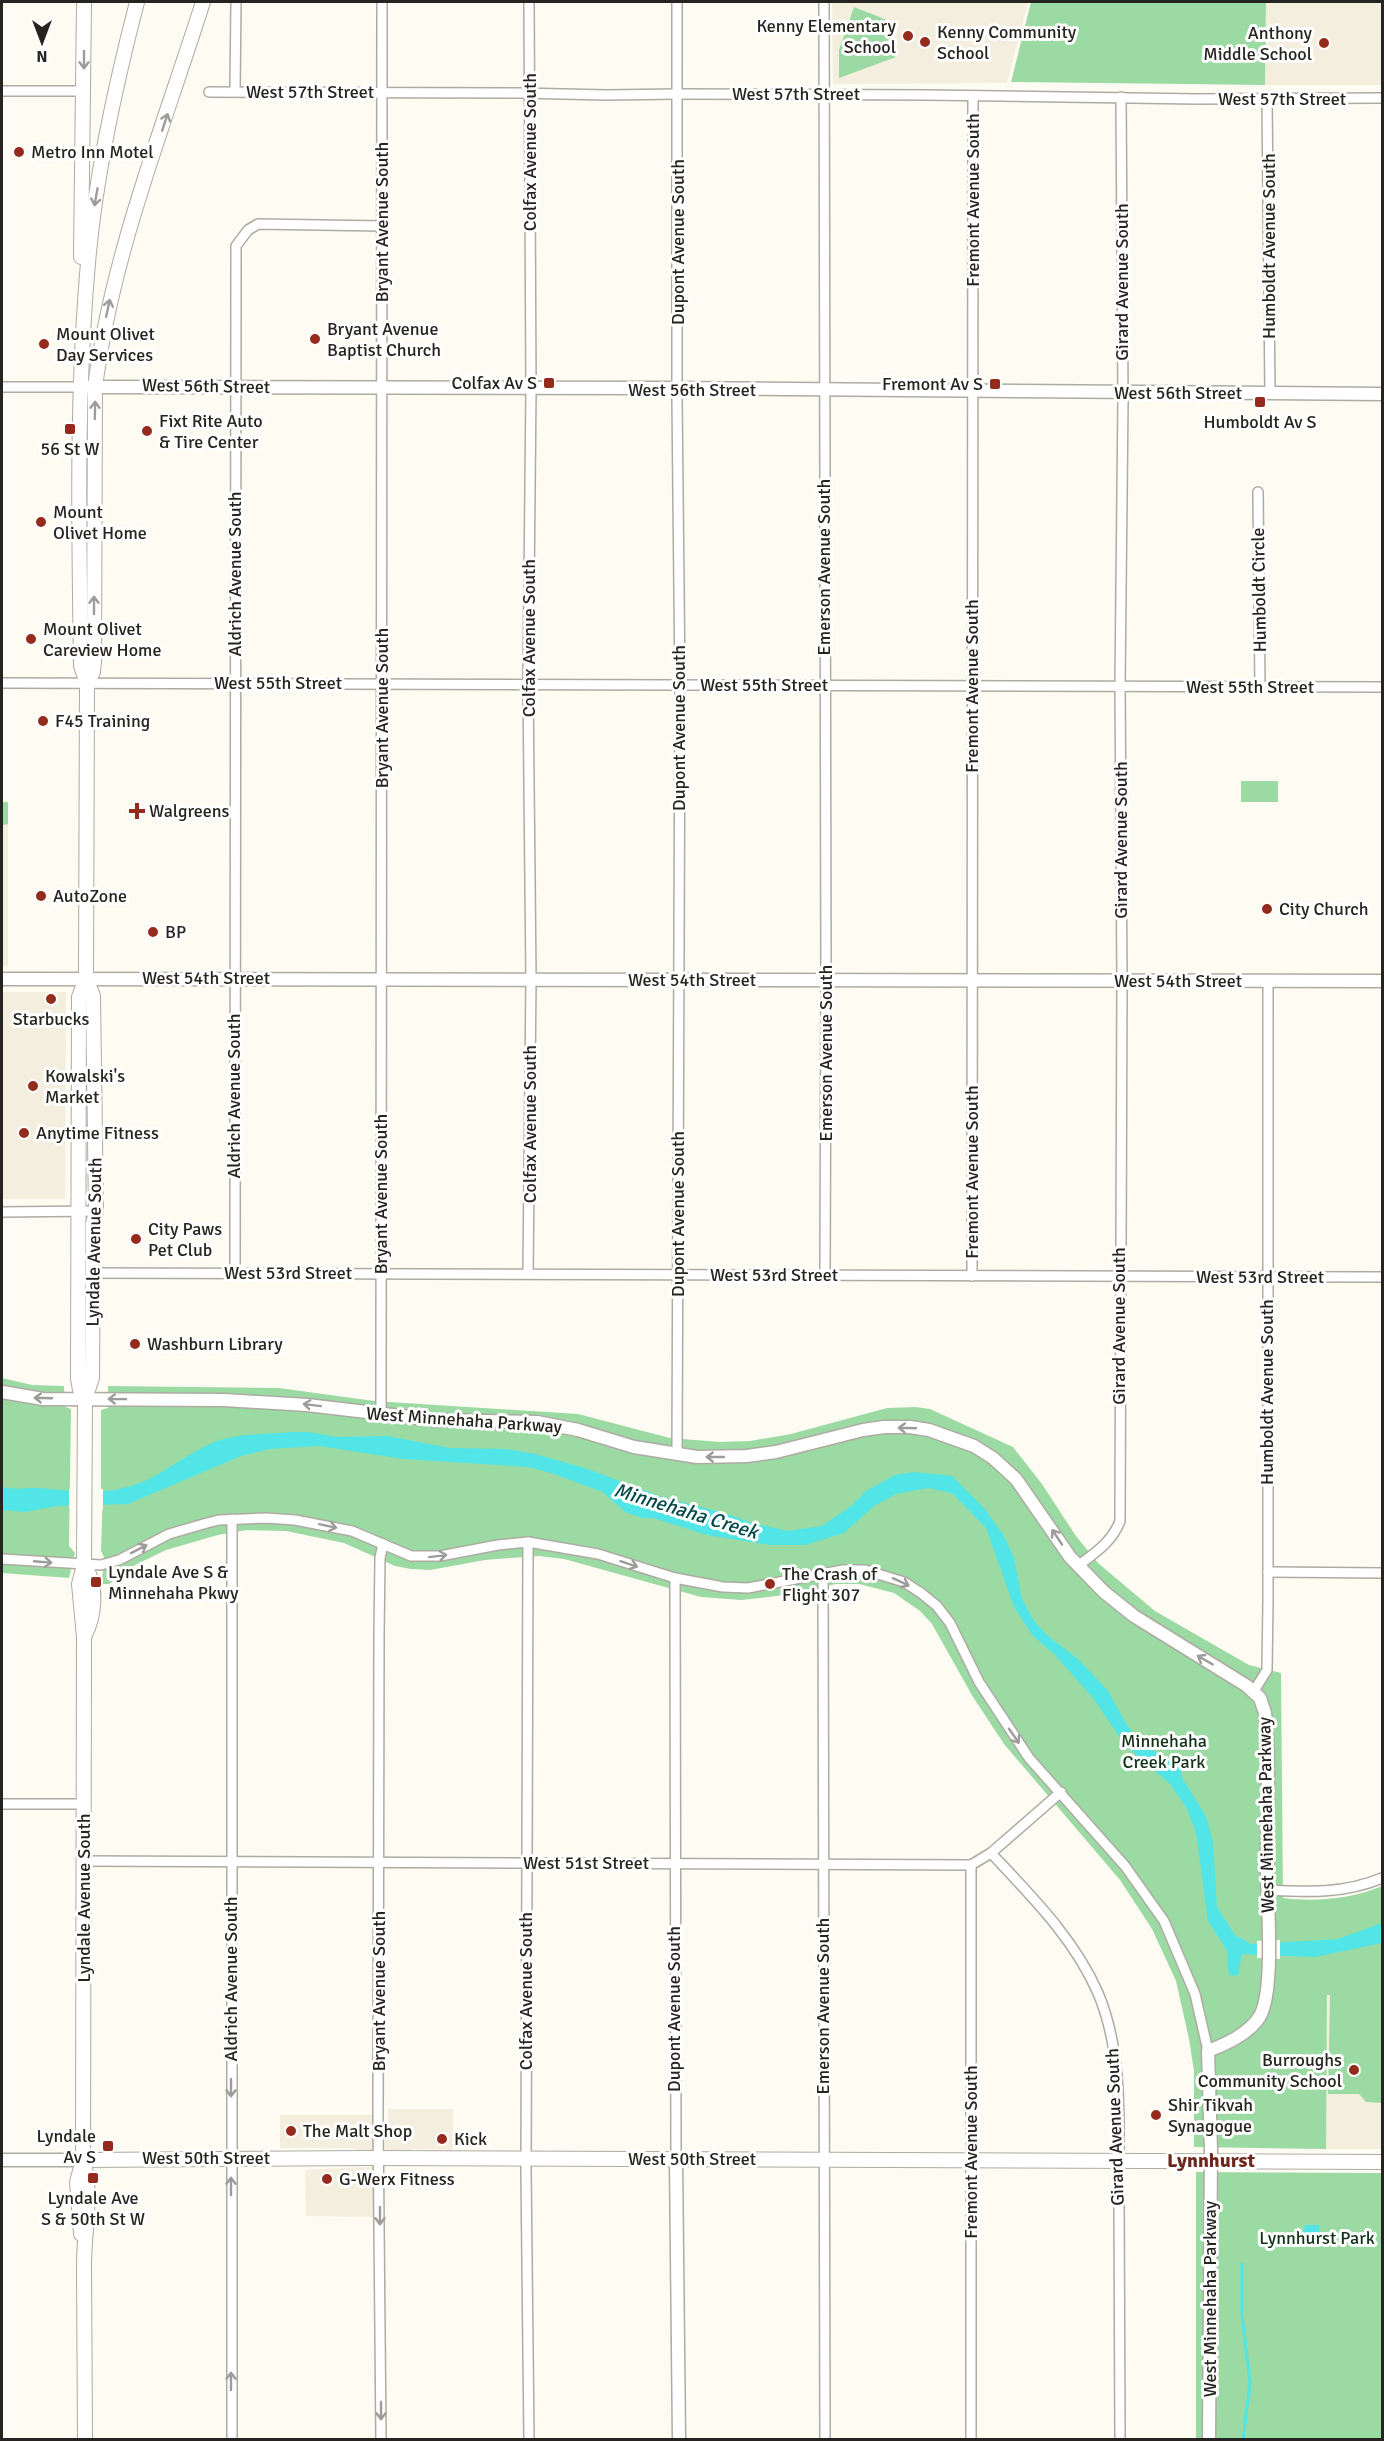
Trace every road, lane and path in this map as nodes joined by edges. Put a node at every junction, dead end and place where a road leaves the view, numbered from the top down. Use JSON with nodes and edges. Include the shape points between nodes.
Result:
{"nodes":[{"id":1,"x":84,"y":2,"type":"edge"},
{"id":2,"x":137,"y":2,"type":"edge"},
{"id":3,"x":203,"y":2,"type":"edge"},
{"id":4,"x":236,"y":2,"type":"edge"},
{"id":5,"x":382,"y":2,"type":"edge"},
{"id":6,"x":529,"y":2,"type":"edge"},
{"id":7,"x":677,"y":2,"type":"edge"},
{"id":8,"x":824,"y":2,"type":"edge"},
{"id":9,"x":2,"y":91,"type":"edge"},
{"id":10,"x":84,"y":91,"type":"junction"},
{"id":11,"x":235,"y":91,"type":"junction"},
{"id":12,"x":209,"y":92,"type":"dead end"},
{"id":13,"x":382,"y":92,"type":"junction"},
{"id":14,"x":528,"y":93,"type":"junction"},
{"id":15,"x":677,"y":93,"type":"junction"},
{"id":16,"x":824,"y":94,"type":"junction"},
{"id":17,"x":973,"y":96,"type":"junction"},
{"id":18,"x":1121,"y":97,"type":"junction"},
{"id":19,"x":1267,"y":98,"type":"junction"},
{"id":20,"x":1383,"y":98,"type":"edge"},
{"id":21,"x":382,"y":226,"type":"junction"},
{"id":22,"x":85,"y":310,"type":"junction"},
{"id":23,"x":2,"y":387,"type":"edge"},
{"id":24,"x":88,"y":387,"type":"junction"},
{"id":25,"x":235,"y":387,"type":"junction"},
{"id":26,"x":382,"y":388,"type":"junction"},
{"id":27,"x":677,"y":388,"type":"junction"},
{"id":28,"x":531,"y":389,"type":"junction"},
{"id":29,"x":824,"y":389,"type":"junction"},
{"id":30,"x":974,"y":390,"type":"junction"},
{"id":31,"x":1123,"y":393,"type":"junction"},
{"id":32,"x":1270,"y":394,"type":"junction"},
{"id":33,"x":1383,"y":394,"type":"edge"},
{"id":34,"x":1258,"y":492,"type":"dead end"},
{"id":35,"x":2,"y":683,"type":"edge"},
{"id":36,"x":87,"y":683,"type":"junction"},
{"id":37,"x":234,"y":683,"type":"junction"},
{"id":38,"x":381,"y":684,"type":"junction"},
{"id":39,"x":528,"y":685,"type":"junction"},
{"id":40,"x":680,"y":685,"type":"junction"},
{"id":41,"x":825,"y":685,"type":"junction"},
{"id":42,"x":1120,"y":685,"type":"junction"},
{"id":43,"x":971,"y":686,"type":"junction"},
{"id":44,"x":1383,"y":687,"type":"edge"},
{"id":45,"x":1260,"y":688,"type":"junction"},
{"id":46,"x":86,"y":978,"type":"junction"},
{"id":47,"x":235,"y":978,"type":"junction"},
{"id":48,"x":2,"y":979,"type":"edge"},
{"id":49,"x":382,"y":979,"type":"junction"},
{"id":50,"x":531,"y":979,"type":"junction"},
{"id":51,"x":679,"y":980,"type":"junction"},
{"id":52,"x":826,"y":980,"type":"junction"},
{"id":53,"x":973,"y":980,"type":"junction"},
{"id":54,"x":1122,"y":981,"type":"junction"},
{"id":55,"x":1268,"y":981,"type":"junction"},
{"id":56,"x":1383,"y":981,"type":"edge"},
{"id":57,"x":78,"y":1211,"type":"junction"},
{"id":58,"x":96,"y":1211,"type":"junction"},
{"id":59,"x":2,"y":1212,"type":"edge"},
{"id":60,"x":93,"y":1273,"type":"junction"},
{"id":61,"x":235,"y":1273,"type":"junction"},
{"id":62,"x":381,"y":1273,"type":"junction"},
{"id":63,"x":528,"y":1274,"type":"junction"},
{"id":64,"x":678,"y":1275,"type":"junction"},
{"id":65,"x":825,"y":1276,"type":"junction"},
{"id":66,"x":972,"y":1276,"type":"junction"},
{"id":67,"x":1120,"y":1276,"type":"junction"},
{"id":68,"x":1267,"y":1276,"type":"junction"},
{"id":69,"x":1383,"y":1278,"type":"edge"},
{"id":70,"x":2,"y":1392,"type":"edge"},
{"id":71,"x":85,"y":1399,"type":"junction"},
{"id":72,"x":381,"y":1414,"type":"junction"},
{"id":73,"x":677,"y":1454,"type":"junction"},
{"id":74,"x":232,"y":1519,"type":"junction"},
{"id":75,"x":528,"y":1542,"type":"junction"},
{"id":76,"x":383,"y":1544,"type":"junction"},
{"id":77,"x":2,"y":1559,"type":"edge"},
{"id":78,"x":84,"y":1565,"type":"junction"},
{"id":79,"x":1079,"y":1565,"type":"junction"},
{"id":80,"x":1268,"y":1572,"type":"junction"},
{"id":81,"x":823,"y":1573,"type":"junction"},
{"id":82,"x":1383,"y":1573,"type":"edge"},
{"id":83,"x":675,"y":1578,"type":"junction"},
{"id":84,"x":1254,"y":1691,"type":"junction"},
{"id":85,"x":1061,"y":1792,"type":"junction"},
{"id":86,"x":2,"y":1804,"type":"edge"},
{"id":87,"x":83,"y":1804,"type":"junction"},
{"id":88,"x":991,"y":1853,"type":"junction"},
{"id":89,"x":84,"y":1861,"type":"junction"},
{"id":90,"x":232,"y":1862,"type":"junction"},
{"id":91,"x":379,"y":1862,"type":"junction"},
{"id":92,"x":526,"y":1863,"type":"junction"},
{"id":93,"x":674,"y":1864,"type":"junction"},
{"id":94,"x":823,"y":1865,"type":"junction"},
{"id":95,"x":971,"y":1865,"type":"junction"},
{"id":96,"x":1383,"y":1878,"type":"edge"},
{"id":97,"x":1267,"y":1890,"type":"junction"},
{"id":98,"x":1208,"y":2051,"type":"junction"},
{"id":99,"x":230,"y":2158,"type":"junction"},
{"id":100,"x":379,"y":2158,"type":"junction"},
{"id":101,"x":526,"y":2158,"type":"junction"},
{"id":102,"x":2,"y":2160,"type":"edge"},
{"id":103,"x":83,"y":2160,"type":"junction"},
{"id":104,"x":676,"y":2160,"type":"junction"},
{"id":105,"x":824,"y":2161,"type":"junction"},
{"id":106,"x":1118,"y":2161,"type":"junction"},
{"id":107,"x":1211,"y":2161,"type":"junction"},
{"id":108,"x":972,"y":2162,"type":"junction"},
{"id":109,"x":1383,"y":2162,"type":"edge"},
{"id":110,"x":85,"y":2439,"type":"edge"},
{"id":111,"x":232,"y":2439,"type":"edge"},
{"id":112,"x":381,"y":2439,"type":"edge"},
{"id":113,"x":529,"y":2439,"type":"edge"},
{"id":114,"x":679,"y":2439,"type":"edge"},
{"id":115,"x":825,"y":2439,"type":"edge"},
{"id":116,"x":971,"y":2439,"type":"edge"},
{"id":117,"x":1120,"y":2439,"type":"edge"},
{"id":118,"x":1209,"y":2439,"type":"edge"}],
"edges":[{"from":1,"to":10,"type":"main road","one_way":true},
{"from":2,"to":22,"type":"main road","one_way":true,"via":[[96,198]]},
{"from":24,"to":3,"type":"main road","one_way":true,"via":[[117,272]]},
{"from":4,"to":11,"type":"street"},
{"from":5,"to":13,"type":"street","name":"Bryant Avenue South"},
{"from":6,"to":14,"type":"street","name":"Colfax Avenue South"},
{"from":7,"to":15,"type":"street","name":"Dupont Avenue South"},
{"from":8,"to":16,"type":"street","name":"Emerson Avenue South"},
{"from":9,"to":10,"type":"street"},
{"from":10,"to":22,"type":"main road","via":[[80,230]]},
{"from":11,"to":12,"type":"street","name":"West 57th Street"},
{"from":11,"to":13,"type":"street","name":"West 57th Street"},
{"from":13,"to":14,"type":"street","name":"West 57th Street"},
{"from":13,"to":21,"type":"street","name":"Bryant Avenue South"},
{"from":14,"to":15,"type":"street","name":"West 57th Street"},
{"from":14,"to":28,"type":"street","name":"Colfax Avenue South"},
{"from":15,"to":16,"type":"street","name":"West 57th Street"},
{"from":15,"to":27,"type":"street","name":"Dupont Avenue South"},
{"from":16,"to":17,"type":"street","name":"West 57th Street"},
{"from":16,"to":29,"type":"street","name":"Emerson Avenue South"},
{"from":17,"to":18,"type":"street","name":"West 57th Street"},
{"from":17,"to":30,"type":"street","name":"Fremont Avenue South"},
{"from":18,"to":19,"type":"street","name":"West 57th Street"},
{"from":18,"to":31,"type":"street","name":"Girard Avenue South"},
{"from":19,"to":20,"type":"street","name":"West 57th Street"},
{"from":19,"to":32,"type":"street","name":"Humboldt Avenue South"},
{"from":21,"to":25,"type":"street","name":"Aldrich Avenue South","via":[[258,224],[248,230],[235,254]]},
{"from":21,"to":26,"type":"street","name":"Bryant Avenue South"},
{"from":22,"to":24,"type":"main road"},
{"from":23,"to":24,"type":"street","name":"West 56th Street"},
{"from":24,"to":25,"type":"street","name":"West 56th Street"},
{"from":24,"to":36,"type":"main road","name":"Lyndale Avenue South","via":[[94,662]]},
{"from":25,"to":26,"type":"street","name":"West 56th Street"},
{"from":25,"to":37,"type":"street","name":"Aldrich Avenue South"},
{"from":26,"to":28,"type":"street","name":"West 56th Street"},
{"from":26,"to":38,"type":"street","name":"Bryant Avenue South"},
{"from":27,"to":28,"type":"street","name":"West 56th Street"},
{"from":27,"to":29,"type":"street","name":"West 56th Street"},
{"from":27,"to":40,"type":"street","name":"Dupont Avenue South"},
{"from":28,"to":39,"type":"street","name":"Colfax Avenue South"},
{"from":29,"to":30,"type":"street","name":"West 56th Street"},
{"from":29,"to":41,"type":"street","name":"Emerson Avenue South"},
{"from":30,"to":31,"type":"street","name":"West 56th Street"},
{"from":30,"to":43,"type":"street","name":"Fremont Avenue South"},
{"from":31,"to":32,"type":"street","name":"West 56th Street"},
{"from":31,"to":42,"type":"street","name":"Girard Avenue South"},
{"from":32,"to":33,"type":"street","name":"West 56th Street"},
{"from":34,"to":45,"type":"street","name":"Humboldt Circle"},
{"from":35,"to":36,"type":"street","name":"West 55th Street"},
{"from":36,"to":37,"type":"street","name":"West 55th Street"},
{"from":36,"to":46,"type":"main road","name":"Lyndale Avenue South"},
{"from":37,"to":38,"type":"street","name":"West 55th Street"},
{"from":37,"to":47,"type":"street","name":"Aldrich Avenue South"},
{"from":38,"to":39,"type":"street","name":"West 55th Street"},
{"from":38,"to":49,"type":"street","name":"Bryant Avenue South"},
{"from":39,"to":40,"type":"street","name":"West 55th Street"},
{"from":39,"to":50,"type":"street","name":"Colfax Avenue South"},
{"from":40,"to":41,"type":"street","name":"West 55th Street"},
{"from":40,"to":51,"type":"street","name":"Dupont Avenue South"},
{"from":41,"to":43,"type":"street","name":"West 55th Street"},
{"from":41,"to":52,"type":"street","name":"Emerson Avenue South"},
{"from":42,"to":43,"type":"street","name":"West 55th Street"},
{"from":42,"to":45,"type":"street","name":"West 55th Street"},
{"from":42,"to":54,"type":"street","name":"Girard Avenue South"},
{"from":43,"to":53,"type":"street","name":"Fremont Avenue South"},
{"from":44,"to":45,"type":"street","name":"West 55th Street"},
{"from":46,"to":47,"type":"street","name":"West 54th Street"},
{"from":46,"to":48,"type":"street","name":"West 54th Street"},
{"from":46,"to":57,"type":"main road","name":"Lyndale Avenue South","via":[[79,997]]},
{"from":46,"to":58,"type":"main road","name":"Lyndale Avenue South","via":[[93,996]]},
{"from":47,"to":49,"type":"street","name":"West 54th Street"},
{"from":47,"to":61,"type":"street","name":"Aldrich Avenue South"},
{"from":49,"to":50,"type":"street","name":"West 54th Street"},
{"from":49,"to":62,"type":"street","name":"Bryant Avenue South"},
{"from":50,"to":51,"type":"street","name":"West 54th Street"},
{"from":50,"to":63,"type":"street","name":"Colfax Avenue South"},
{"from":51,"to":52,"type":"street","name":"West 54th Street"},
{"from":51,"to":64,"type":"street","name":"Dupont Avenue South"},
{"from":52,"to":53,"type":"street","name":"West 54th Street"},
{"from":52,"to":65,"type":"street","name":"Emerson Avenue South"},
{"from":53,"to":54,"type":"street","name":"West 54th Street"},
{"from":53,"to":66,"type":"street","name":"Fremont Avenue South"},
{"from":54,"to":55,"type":"street","name":"West 54th Street"},
{"from":54,"to":67,"type":"street","name":"Girard Avenue South"},
{"from":55,"to":56,"type":"street","name":"West 54th Street"},
{"from":55,"to":68,"type":"street","name":"Humboldt Avenue South"},
{"from":57,"to":58,"type":"street"},
{"from":57,"to":59,"type":"street"},
{"from":57,"to":71,"type":"main road","name":"Lyndale Avenue South","via":[[78,1378]]},
{"from":58,"to":60,"type":"main road","name":"Lyndale Avenue South"},
{"from":60,"to":61,"type":"street","name":"West 53rd Street"},
{"from":60,"to":71,"type":"main road","name":"Lyndale Avenue South","via":[[92,1383]]},
{"from":61,"to":62,"type":"street","name":"West 53rd Street"},
{"from":62,"to":63,"type":"street","name":"West 53rd Street"},
{"from":62,"to":72,"type":"street","name":"Bryant Avenue South"},
{"from":63,"to":64,"type":"street","name":"West 53rd Street"},
{"from":64,"to":65,"type":"street","name":"West 53rd Street"},
{"from":64,"to":73,"type":"street","name":"Dupont Avenue South"},
{"from":65,"to":66,"type":"street","name":"West 53rd Street"},
{"from":66,"to":67,"type":"street","name":"West 53rd Street"},
{"from":67,"to":68,"type":"street","name":"West 53rd Street"},
{"from":67,"to":79,"type":"street","name":"Girard Avenue South","via":[[1120,1521],[1107,1543]]},
{"from":68,"to":69,"type":"street","name":"West 53rd Street"},
{"from":68,"to":80,"type":"street","name":"Humboldt Avenue South"},
{"from":71,"to":70,"type":"street","name":"West Minnehaha Parkway","one_way":true,"via":[[30,1398]]},
{"from":72,"to":71,"type":"street","name":"West Minnehaha Parkway","one_way":true,"via":[[224,1400]]},
{"from":71,"to":78,"type":"main road","name":"Lyndale Avenue South"},
{"from":72,"to":73,"type":"street","name":"West Minnehaha Parkway","via":[[435,1420],[549,1423],[634,1447]]},
{"from":79,"to":73,"type":"street","name":"West Minnehaha Parkway","one_way":true,"via":[[1006,1469],[974,1446],[945,1434],[884,1427],[747,1456]]},
{"from":74,"to":76,"type":"street","name":"West Minnehaha Parkway","one_way":true,"via":[[295,1520],[352,1531]]},
{"from":78,"to":74,"type":"street","name":"West Minnehaha Parkway","one_way":true,"via":[[108,1563],[169,1534]]},
{"from":74,"to":90,"type":"street","name":"Aldrich Avenue South"},
{"from":76,"to":75,"type":"street","name":"West Minnehaha Parkway","one_way":true,"via":[[411,1556],[431,1557]]},
{"from":75,"to":83,"type":"street","name":"West Minnehaha Parkway","one_way":true,"via":[[598,1554]]},
{"from":75,"to":92,"type":"street","name":"Colfax Avenue South"},
{"from":76,"to":91,"type":"street","name":"Bryant Avenue South"},
{"from":77,"to":78,"type":"street","name":"West Minnehaha Parkway","one_way":true},
{"from":78,"to":87,"type":"main road","name":"Lyndale Avenue South","via":[[92,1582],[91,1622],[84,1637]]},
{"from":84,"to":79,"type":"street","name":"West Minnehaha Parkway","one_way":true,"via":[[1134,1616]]},
{"from":80,"to":82,"type":"street"},
{"from":80,"to":84,"type":"street","name":"Humboldt Avenue South","via":[[1267,1670]]},
{"from":81,"to":83,"type":"street","name":"West Minnehaha Parkway","via":[[748,1588]]},
{"from":81,"to":85,"type":"street","name":"West Minnehaha Parkway","one_way":true,"via":[[865,1570],[884,1575],[904,1582],[937,1606],[1003,1721],[1029,1758]]},
{"from":81,"to":94,"type":"street","name":"Emerson Avenue South"},
{"from":83,"to":93,"type":"street","name":"Dupont Avenue South"},
{"from":84,"to":97,"type":"street","name":"West Minnehaha Parkway","via":[[1263,1704],[1266,1722]]},
{"from":85,"to":88,"type":"street"},
{"from":85,"to":98,"type":"street","name":"West Minnehaha Parkway","via":[[1125,1866],[1164,1922],[1195,1994]]},
{"from":86,"to":87,"type":"street"},
{"from":87,"to":89,"type":"main road","name":"Lyndale Avenue South"},
{"from":88,"to":95,"type":"street"},
{"from":88,"to":106,"type":"street","name":"Girard Avenue South","via":[[1048,1914],[1098,1993],[1115,2059]]},
{"from":89,"to":90,"type":"street","name":"West 51st Street"},
{"from":89,"to":103,"type":"main road","name":"Lyndale Avenue South"},
{"from":90,"to":91,"type":"street","name":"West 51st Street"},
{"from":90,"to":99,"type":"street","name":"Aldrich Avenue South","one_way":true},
{"from":91,"to":92,"type":"street","name":"West 51st Street"},
{"from":91,"to":100,"type":"street","name":"Bryant Avenue South"},
{"from":92,"to":93,"type":"street","name":"West 51st Street"},
{"from":92,"to":101,"type":"street","name":"Colfax Avenue South"},
{"from":93,"to":94,"type":"street","name":"West 51st Street"},
{"from":93,"to":104,"type":"street","name":"Dupont Avenue South"},
{"from":94,"to":95,"type":"street","name":"West 51st Street"},
{"from":94,"to":105,"type":"street","name":"Emerson Avenue South"},
{"from":95,"to":108,"type":"street","name":"Fremont Avenue South"},
{"from":96,"to":97,"type":"street","via":[[1342,1890]]},
{"from":97,"to":98,"type":"street","name":"West Minnehaha Parkway","via":[[1266,2001],[1260,2016],[1241,2034]]},
{"from":98,"to":107,"type":"street","name":"West Minnehaha Parkway"},
{"from":99,"to":100,"type":"main road","name":"West 50th Street"},
{"from":99,"to":103,"type":"main road","name":"West 50th Street"},
{"from":111,"to":99,"type":"street","name":"Aldrich Avenue South","one_way":true},
{"from":100,"to":101,"type":"main road","name":"West 50th Street"},
{"from":100,"to":112,"type":"street","name":"Bryant Avenue South","one_way":true},
{"from":101,"to":104,"type":"main road","name":"West 50th Street"},
{"from":101,"to":113,"type":"street","name":"Colfax Avenue South"},
{"from":102,"to":103,"type":"street","name":"West 50th Street"},
{"from":103,"to":110,"type":"main road","name":"Lyndale Avenue South","via":[[77,2178],[77,2200],[84,2261]]},
{"from":104,"to":105,"type":"main road","name":"West 50th Street"},
{"from":104,"to":114,"type":"street","name":"Dupont Avenue South"},
{"from":105,"to":108,"type":"main road","name":"West 50th Street"},
{"from":105,"to":115,"type":"street","name":"Emerson Avenue South"},
{"from":106,"to":107,"type":"main road","name":"West 50th Street"},
{"from":106,"to":108,"type":"main road","name":"West 50th Street"},
{"from":106,"to":117,"type":"street","name":"Girard Avenue South"},
{"from":107,"to":109,"type":"main road","name":"West 50th Street"},
{"from":107,"to":118,"type":"street","name":"West Minnehaha Parkway"},
{"from":108,"to":116,"type":"street","name":"Fremont Avenue South"}]}
